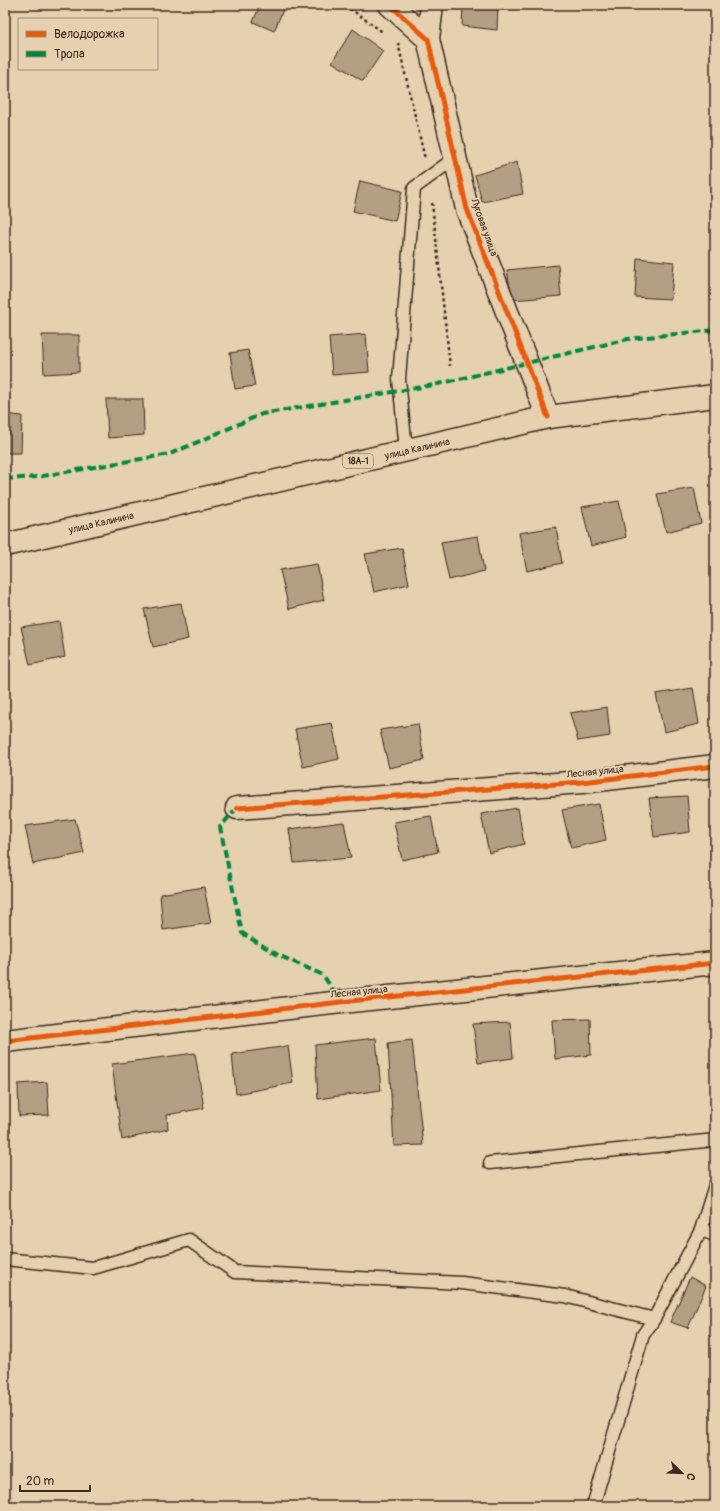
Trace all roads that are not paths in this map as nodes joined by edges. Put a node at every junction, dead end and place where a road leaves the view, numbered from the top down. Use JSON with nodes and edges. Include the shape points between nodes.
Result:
{"nodes":[{"id":1,"x":390,"y":5,"type":"edge"},
{"id":2,"x":432,"y":5,"type":"edge"},
{"id":3,"x":428,"y":39,"type":"junction"},
{"id":4,"x":456,"y":158,"type":"junction"},
{"id":5,"x":715,"y":396,"type":"edge"},
{"id":6,"x":548,"y":417,"type":"junction"},
{"id":7,"x":406,"y":450,"type":"junction"},
{"id":8,"x":5,"y":545,"type":"edge"},
{"id":9,"x":715,"y":766,"type":"edge"},
{"id":10,"x":237,"y":808,"type":"dead end"},
{"id":11,"x":715,"y":963,"type":"edge"},
{"id":12,"x":5,"y":1041,"type":"edge"},
{"id":13,"x":715,"y":1140,"type":"edge"},
{"id":14,"x":490,"y":1163,"type":"dead end"},
{"id":15,"x":715,"y":1185,"type":"edge"},
{"id":16,"x":701,"y":1230,"type":"junction"},
{"id":17,"x":715,"y":1235,"type":"edge"},
{"id":18,"x":5,"y":1259,"type":"edge"},
{"id":19,"x":654,"y":1319,"type":"junction"},
{"id":20,"x":592,"y":1506,"type":"edge"}],
"edges":[{"from":1,"to":3,"type":"street"},
{"from":2,"to":3,"type":"street","name":"Луговая улица"},
{"from":3,"to":4,"type":"street","name":"Луговая улица"},
{"from":4,"to":6,"type":"street","name":"Луговая улица","via":[[467,209]]},
{"from":4,"to":7,"type":"lane","via":[[414,188],[399,378]]},
{"from":5,"to":6,"type":"street","name":"улица Калинина","number":"18А-1"},
{"from":6,"to":7,"type":"street","name":"улица Калинина","number":"18А-1"},
{"from":7,"to":8,"type":"street","name":"улица Калинина","number":"18А-1"},
{"from":9,"to":10,"type":"street","name":"Лесная улица","via":[[582,782]]},
{"from":11,"to":12,"type":"street","name":"Лесная улица","via":[[347,1001]]},
{"from":13,"to":14,"type":"lane"},
{"from":15,"to":16,"type":"lane"},
{"from":16,"to":17,"type":"lane"},
{"from":16,"to":19,"type":"lane"},
{"from":18,"to":19,"type":"lane","via":[[93,1268],[189,1240],[235,1272],[462,1283],[566,1296]]},
{"from":19,"to":20,"type":"lane","via":[[643,1335]]}]}
